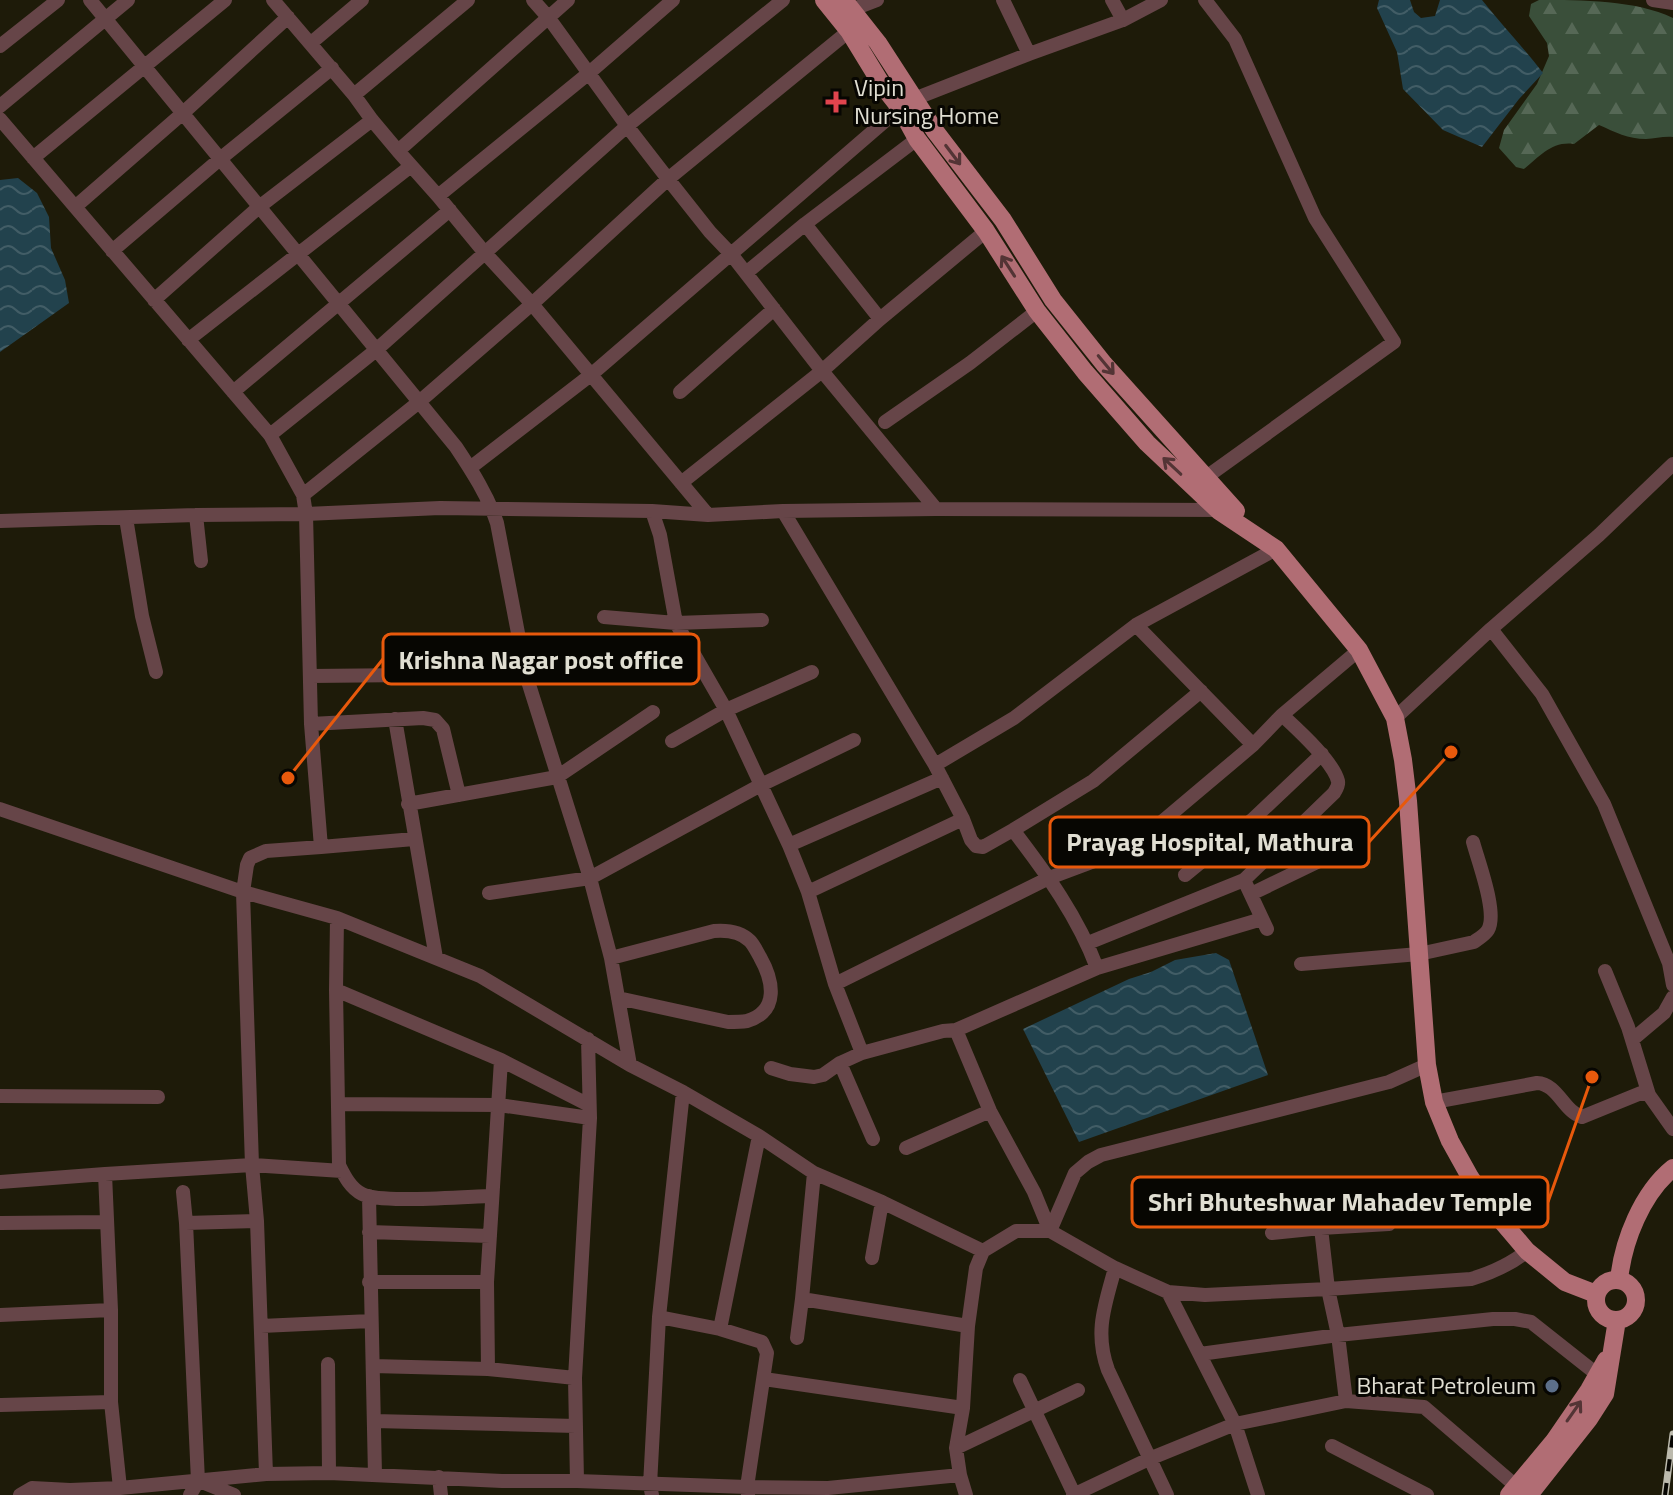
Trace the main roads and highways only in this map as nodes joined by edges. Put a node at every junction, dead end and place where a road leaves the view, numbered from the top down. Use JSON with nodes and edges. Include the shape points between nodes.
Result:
{"nodes":[{"id":1,"x":824,"y":0,"type":"edge"},
{"id":2,"x":847,"y":5,"type":"edge"},
{"id":3,"x":907,"y":103,"type":"junction"},
{"id":4,"x":1227,"y":510,"type":"junction"},
{"id":5,"x":1673,"y":1168,"type":"edge"},
{"id":6,"x":1619,"y":1280,"type":"junction"},
{"id":7,"x":1596,"y":1294,"type":"junction"},
{"id":8,"x":1617,"y":1320,"type":"junction"},
{"id":9,"x":1612,"y":1351,"type":"junction"},
{"id":10,"x":1518,"y":1492,"type":"edge"}],
"edges":[{"from":1,"to":3,"type":"main road","via":[[882,85]]},
{"from":2,"to":3,"type":"main road","via":[[878,43]]},
{"from":3,"to":4,"type":"main road","one_way":true,"via":[[1003,220],[1053,300]]},
{"from":4,"to":3,"type":"main road","one_way":true,"via":[[1147,443],[1037,311],[917,139]]},
{"from":4,"to":7,"type":"main road","via":[[1276,549],[1359,650],[1395,718],[1408,801],[1427,1065],[1434,1102],[1450,1141],[1493,1211],[1527,1251],[1565,1282]]},
{"from":5,"to":6,"type":"main road","via":[[1645,1202],[1621,1261]]},
{"from":6,"to":7,"type":"main road","via":[[1609,1280]]},
{"from":6,"to":8,"type":"main road","via":[[1634,1291],[1636,1301],[1633,1310]]},
{"from":7,"to":8,"type":"main road","via":[[1602,1315]]},
{"from":8,"to":9,"type":"main road"},
{"from":10,"to":9,"type":"main road","one_way":true},
{"from":9,"to":10,"type":"main road","via":[[1605,1394],[1589,1419]]}]}
